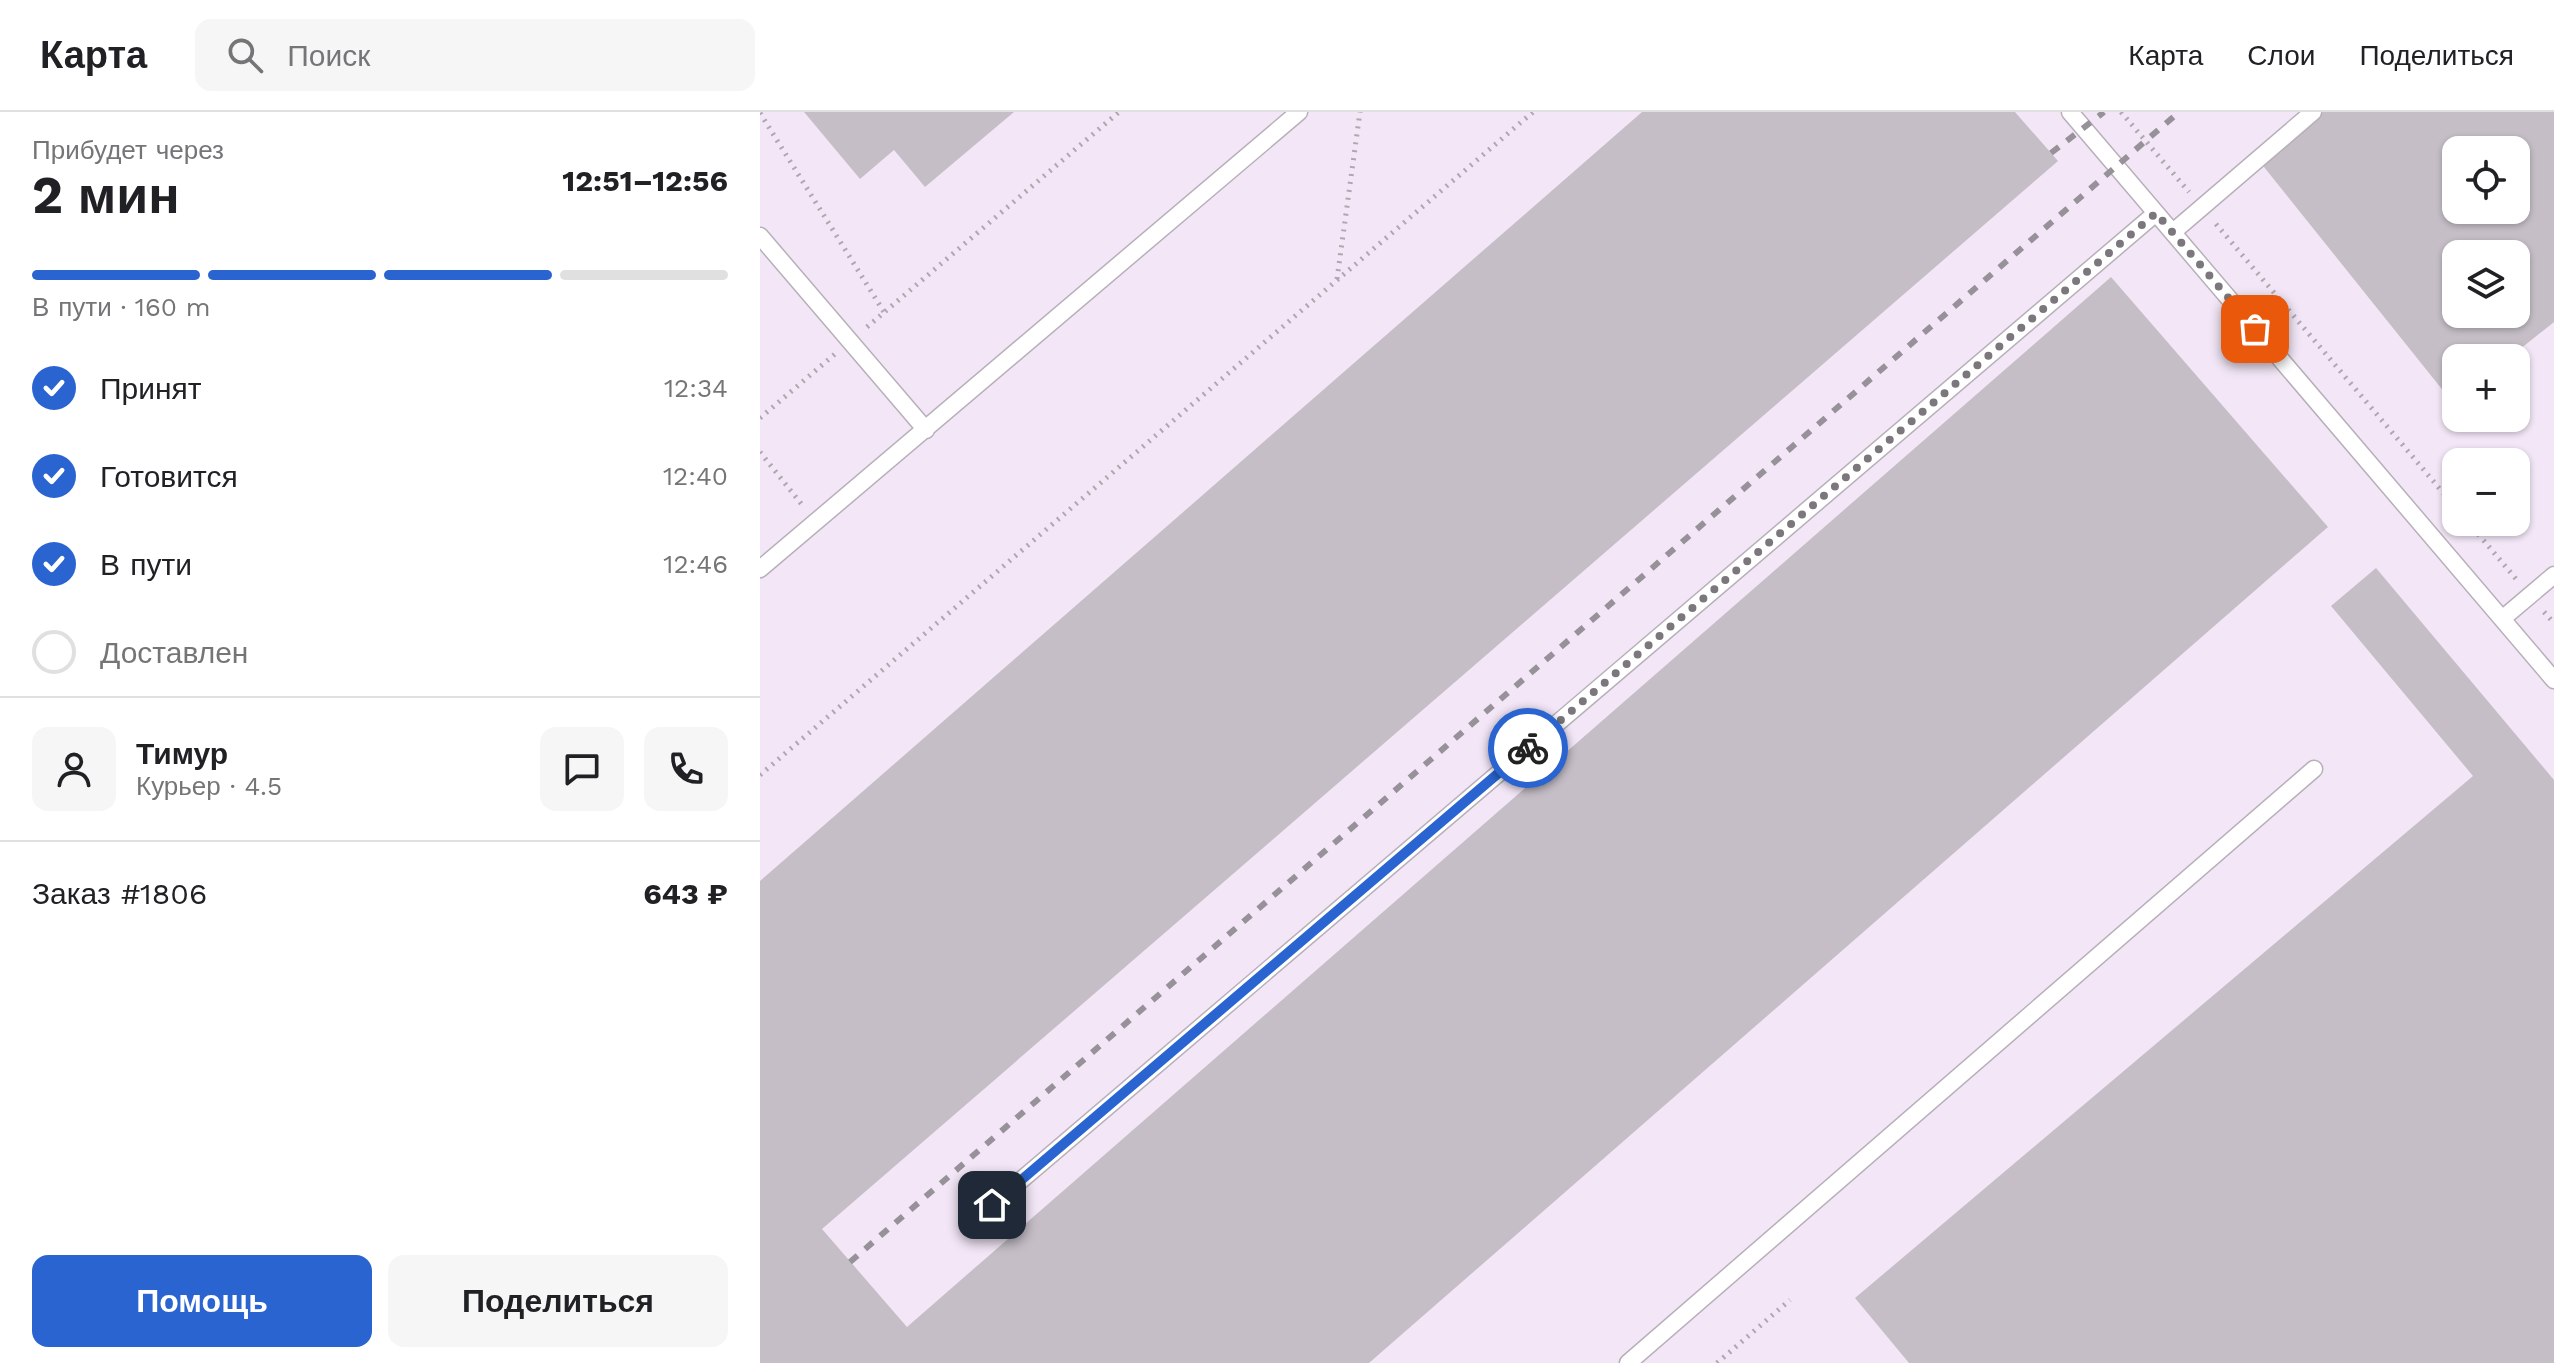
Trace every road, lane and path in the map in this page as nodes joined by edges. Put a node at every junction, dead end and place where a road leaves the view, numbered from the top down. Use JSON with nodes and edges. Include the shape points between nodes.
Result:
{"nodes":[{"id":1,"x":1119,"y":112,"type":"edge"},
{"id":2,"x":1299,"y":112,"type":"edge"},
{"id":3,"x":1360,"y":112,"type":"edge"},
{"id":4,"x":1533,"y":112,"type":"edge"},
{"id":5,"x":2070,"y":112,"type":"edge"},
{"id":6,"x":2121,"y":112,"type":"edge"},
{"id":7,"x":2313,"y":112,"type":"edge"},
{"id":8,"x":760,"y":113,"type":"edge"},
{"id":9,"x":2202,"y":207,"type":"junction"},
{"id":10,"x":2156,"y":213,"type":"junction"},
{"id":11,"x":2173,"y":232,"type":"junction"},
{"id":12,"x":760,"y":236,"type":"edge"},
{"id":13,"x":1336,"y":280,"type":"junction"},
{"id":14,"x":884,"y":312,"type":"junction"},
{"id":15,"x":850,"y":341,"type":"junction"},
{"id":16,"x":760,"y":418,"type":"edge"},
{"id":17,"x":926,"y":430,"type":"junction"},
{"id":18,"x":760,"y":452,"type":"edge"},
{"id":19,"x":2442,"y":491,"type":"edge"},
{"id":20,"x":816,"y":522,"type":"junction"},
{"id":21,"x":2480,"y":536,"type":"edge"},
{"id":22,"x":760,"y":569,"type":"edge"},
{"id":23,"x":2554,"y":575,"type":"edge"},
{"id":24,"x":2530,"y":595,"type":"junction"},
{"id":25,"x":2502,"y":619,"type":"junction"},
{"id":26,"x":2554,"y":623,"type":"edge"},
{"id":27,"x":2554,"y":680,"type":"edge"},
{"id":28,"x":2314,"y":769,"type":"dead end"},
{"id":29,"x":760,"y":775,"type":"edge"},
{"id":30,"x":992,"y":1205,"type":"dead end"},
{"id":31,"x":1790,"y":1300,"type":"dead end"},
{"id":32,"x":1628,"y":1363,"type":"edge"},
{"id":33,"x":1717,"y":1363,"type":"edge"}],
"edges":[{"from":1,"to":14,"type":"path"},
{"from":2,"to":17,"type":"lane"},
{"from":3,"to":13,"type":"path"},
{"from":4,"to":13,"type":"path"},
{"from":5,"to":10,"type":"lane"},
{"from":6,"to":9,"type":"path"},
{"from":7,"to":9,"type":"lane"},
{"from":8,"to":14,"type":"path"},
{"from":9,"to":11,"type":"lane"},
{"from":9,"to":19,"type":"path"},
{"from":10,"to":11,"type":"lane"},
{"from":10,"to":30,"type":"lane"},
{"from":11,"to":25,"type":"lane"},
{"from":12,"to":15,"type":"lane"},
{"from":13,"to":29,"type":"path"},
{"from":14,"to":15,"type":"path"},
{"from":15,"to":16,"type":"path"},
{"from":15,"to":17,"type":"lane"},
{"from":17,"to":20,"type":"lane"},
{"from":18,"to":20,"type":"path"},
{"from":20,"to":22,"type":"lane"},
{"from":21,"to":24,"type":"path"},
{"from":23,"to":24,"type":"lane"},
{"from":24,"to":25,"type":"lane"},
{"from":24,"to":26,"type":"path"},
{"from":25,"to":27,"type":"lane"},
{"from":28,"to":32,"type":"lane"},
{"from":31,"to":33,"type":"path"}]}
